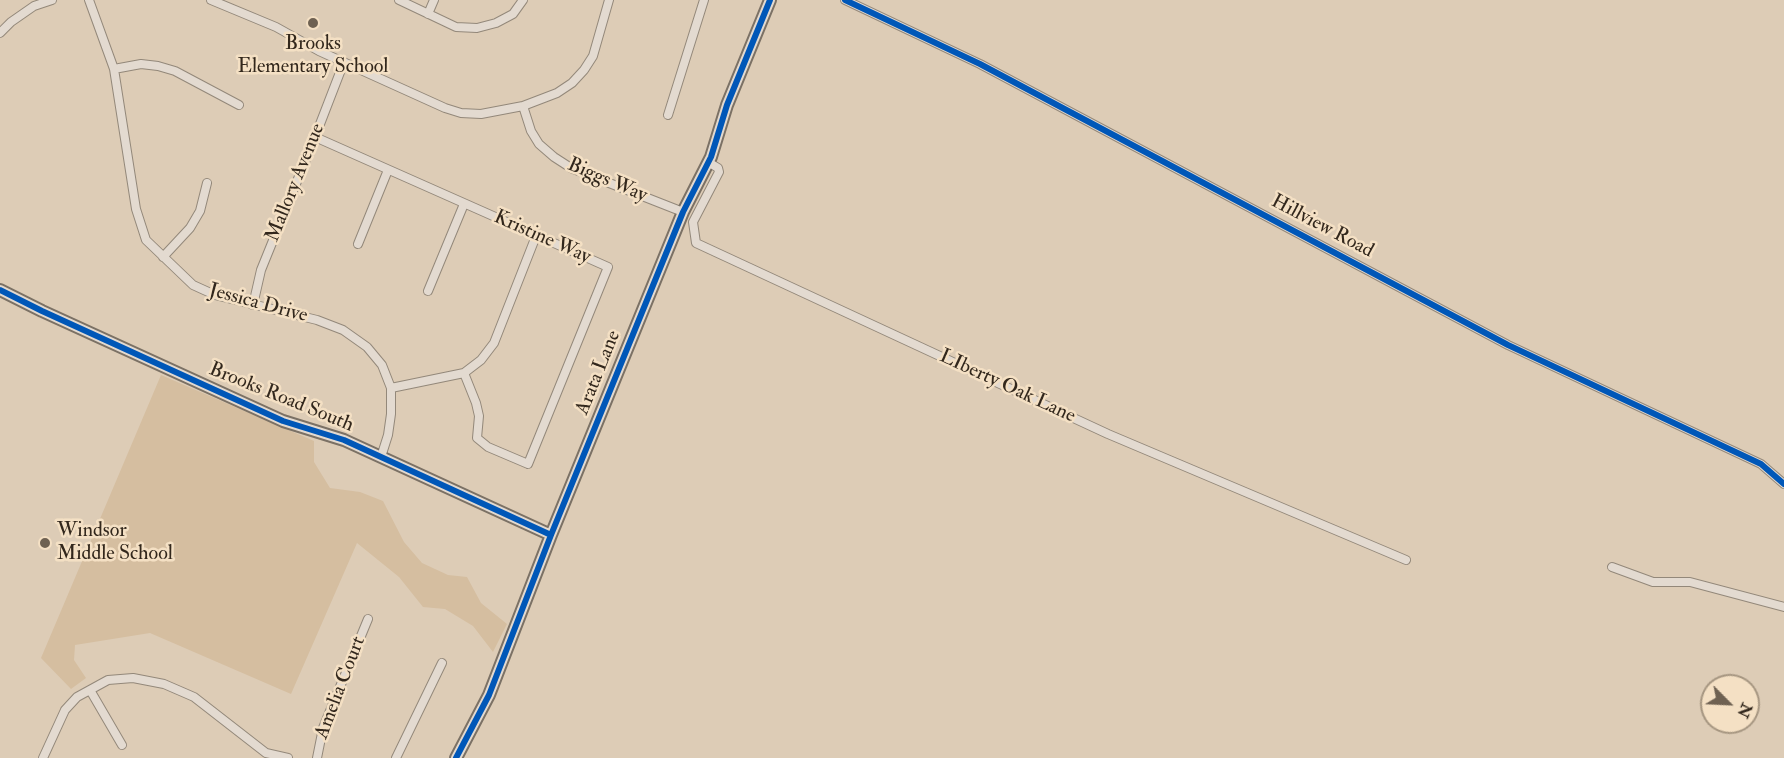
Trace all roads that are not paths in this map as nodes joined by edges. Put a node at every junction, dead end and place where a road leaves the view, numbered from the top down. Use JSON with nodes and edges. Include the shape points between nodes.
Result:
{"nodes":[{"id":1,"x":52,"y":0,"type":"edge"},
{"id":2,"x":89,"y":0,"type":"edge"},
{"id":3,"x":211,"y":0,"type":"edge"},
{"id":4,"x":399,"y":0,"type":"edge"},
{"id":5,"x":434,"y":0,"type":"edge"},
{"id":6,"x":523,"y":0,"type":"edge"},
{"id":7,"x":609,"y":0,"type":"edge"},
{"id":8,"x":705,"y":0,"type":"edge"},
{"id":9,"x":770,"y":0,"type":"edge"},
{"id":10,"x":845,"y":0,"type":"edge"},
{"id":11,"x":428,"y":14,"type":"junction"},
{"id":12,"x":0,"y":33,"type":"edge"},
{"id":13,"x":344,"y":62,"type":"junction"},
{"id":14,"x":114,"y":69,"type":"junction"},
{"id":15,"x":239,"y":105,"type":"dead end"},
{"id":16,"x":523,"y":106,"type":"junction"},
{"id":17,"x":668,"y":115,"type":"dead end"},
{"id":18,"x":315,"y":137,"type":"junction"},
{"id":19,"x":708,"y":162,"type":"junction"},
{"id":20,"x":388,"y":170,"type":"junction"},
{"id":21,"x":207,"y":183,"type":"dead end"},
{"id":22,"x":464,"y":204,"type":"junction"},
{"id":23,"x":683,"y":213,"type":"junction"},
{"id":24,"x":536,"y":236,"type":"junction"},
{"id":25,"x":358,"y":244,"type":"dead end"},
{"id":26,"x":163,"y":257,"type":"junction"},
{"id":27,"x":0,"y":290,"type":"edge"},
{"id":28,"x":428,"y":291,"type":"dead end"},
{"id":29,"x":253,"y":305,"type":"junction"},
{"id":30,"x":464,"y":373,"type":"junction"},
{"id":31,"x":391,"y":388,"type":"junction"},
{"id":32,"x":381,"y":457,"type":"junction"},
{"id":33,"x":1784,"y":484,"type":"edge"},
{"id":34,"x":551,"y":535,"type":"junction"},
{"id":35,"x":1406,"y":560,"type":"dead end"},
{"id":36,"x":1612,"y":567,"type":"dead end"},
{"id":37,"x":1784,"y":607,"type":"edge"},
{"id":38,"x":368,"y":619,"type":"dead end"},
{"id":39,"x":442,"y":663,"type":"dead end"},
{"id":40,"x":90,"y":690,"type":"junction"},
{"id":41,"x":122,"y":744,"type":"dead end"},
{"id":42,"x":265,"y":755,"type":"edge"},
{"id":43,"x":43,"y":758,"type":"edge"},
{"id":44,"x":288,"y":758,"type":"edge"},
{"id":45,"x":317,"y":758,"type":"edge"},
{"id":46,"x":396,"y":758,"type":"edge"},
{"id":47,"x":456,"y":758,"type":"edge"}],
"edges":[{"from":1,"to":12,"type":"street","via":[[34,6]]},
{"from":2,"to":14,"type":"street","name":"Jessica Drive"},
{"from":3,"to":13,"type":"street"},
{"from":4,"to":11,"type":"street"},
{"from":5,"to":11,"type":"street"},
{"from":6,"to":11,"type":"street","via":[[513,14],[477,28],[456,27]]},
{"from":7,"to":16,"type":"street","via":[[593,56],[584,70],[557,93]]},
{"from":8,"to":17,"type":"street"},
{"from":9,"to":19,"type":"street","name":"Arata Lane"},
{"from":10,"to":33,"type":"street","name":"Hillview Road","via":[[980,64],[1509,345],[1761,465]]},
{"from":13,"to":16,"type":"street","via":[[461,113],[481,114]]},
{"from":13,"to":18,"type":"street","name":"Mallory Avenue"},
{"from":14,"to":15,"type":"street","via":[[141,64],[158,66]]},
{"from":14,"to":26,"type":"street","name":"Jessica Drive","via":[[138,218],[146,240]]},
{"from":16,"to":23,"type":"street","name":"Biggs Way","via":[[531,131],[554,157],[571,168]]},
{"from":18,"to":20,"type":"street","name":"Kristine Way"},
{"from":18,"to":29,"type":"street","name":"Mallory Avenue","via":[[261,270]]},
{"from":19,"to":23,"type":"street","name":"Arata Lane"},
{"from":19,"to":35,"type":"street","name":"LIberty Oak Lane","via":[[718,172],[693,222],[696,243],[1108,434]]},
{"from":20,"to":22,"type":"street","name":"Kristine Way"},
{"from":20,"to":25,"type":"street"},
{"from":21,"to":26,"type":"street","via":[[200,211],[190,228]]},
{"from":22,"to":24,"type":"street","name":"Kristine Way"},
{"from":22,"to":28,"type":"street"},
{"from":23,"to":34,"type":"street","name":"Arata Lane"},
{"from":24,"to":30,"type":"street","via":[[494,343]]},
{"from":24,"to":30,"type":"street","name":"Kristine Way","via":[[608,267],[528,464],[488,447],[477,438],[479,416]]},
{"from":26,"to":29,"type":"street","name":"Jessica Drive","via":[[193,285]]},
{"from":27,"to":32,"type":"street","name":"Brooks Road South","via":[[283,421],[336,437]]},
{"from":29,"to":31,"type":"street","name":"Jessica Drive","via":[[343,330],[382,365]]},
{"from":30,"to":31,"type":"street"},
{"from":31,"to":32,"type":"street","name":"Jessica Drive","via":[[388,435]]},
{"from":32,"to":34,"type":"street","name":"Brooks Road South"},
{"from":34,"to":47,"type":"street","name":"Arata Lane","via":[[489,695]]},
{"from":36,"to":37,"type":"street","via":[[1653,582],[1690,582]]},
{"from":38,"to":45,"type":"street","name":"Amelia Court","via":[[323,728]]},
{"from":39,"to":46,"type":"street"},
{"from":40,"to":41,"type":"street"},
{"from":40,"to":42,"type":"street","via":[[108,680],[133,678],[164,684],[194,697]]},
{"from":40,"to":43,"type":"street","via":[[65,710]]},
{"from":42,"to":44,"type":"street"}]}
